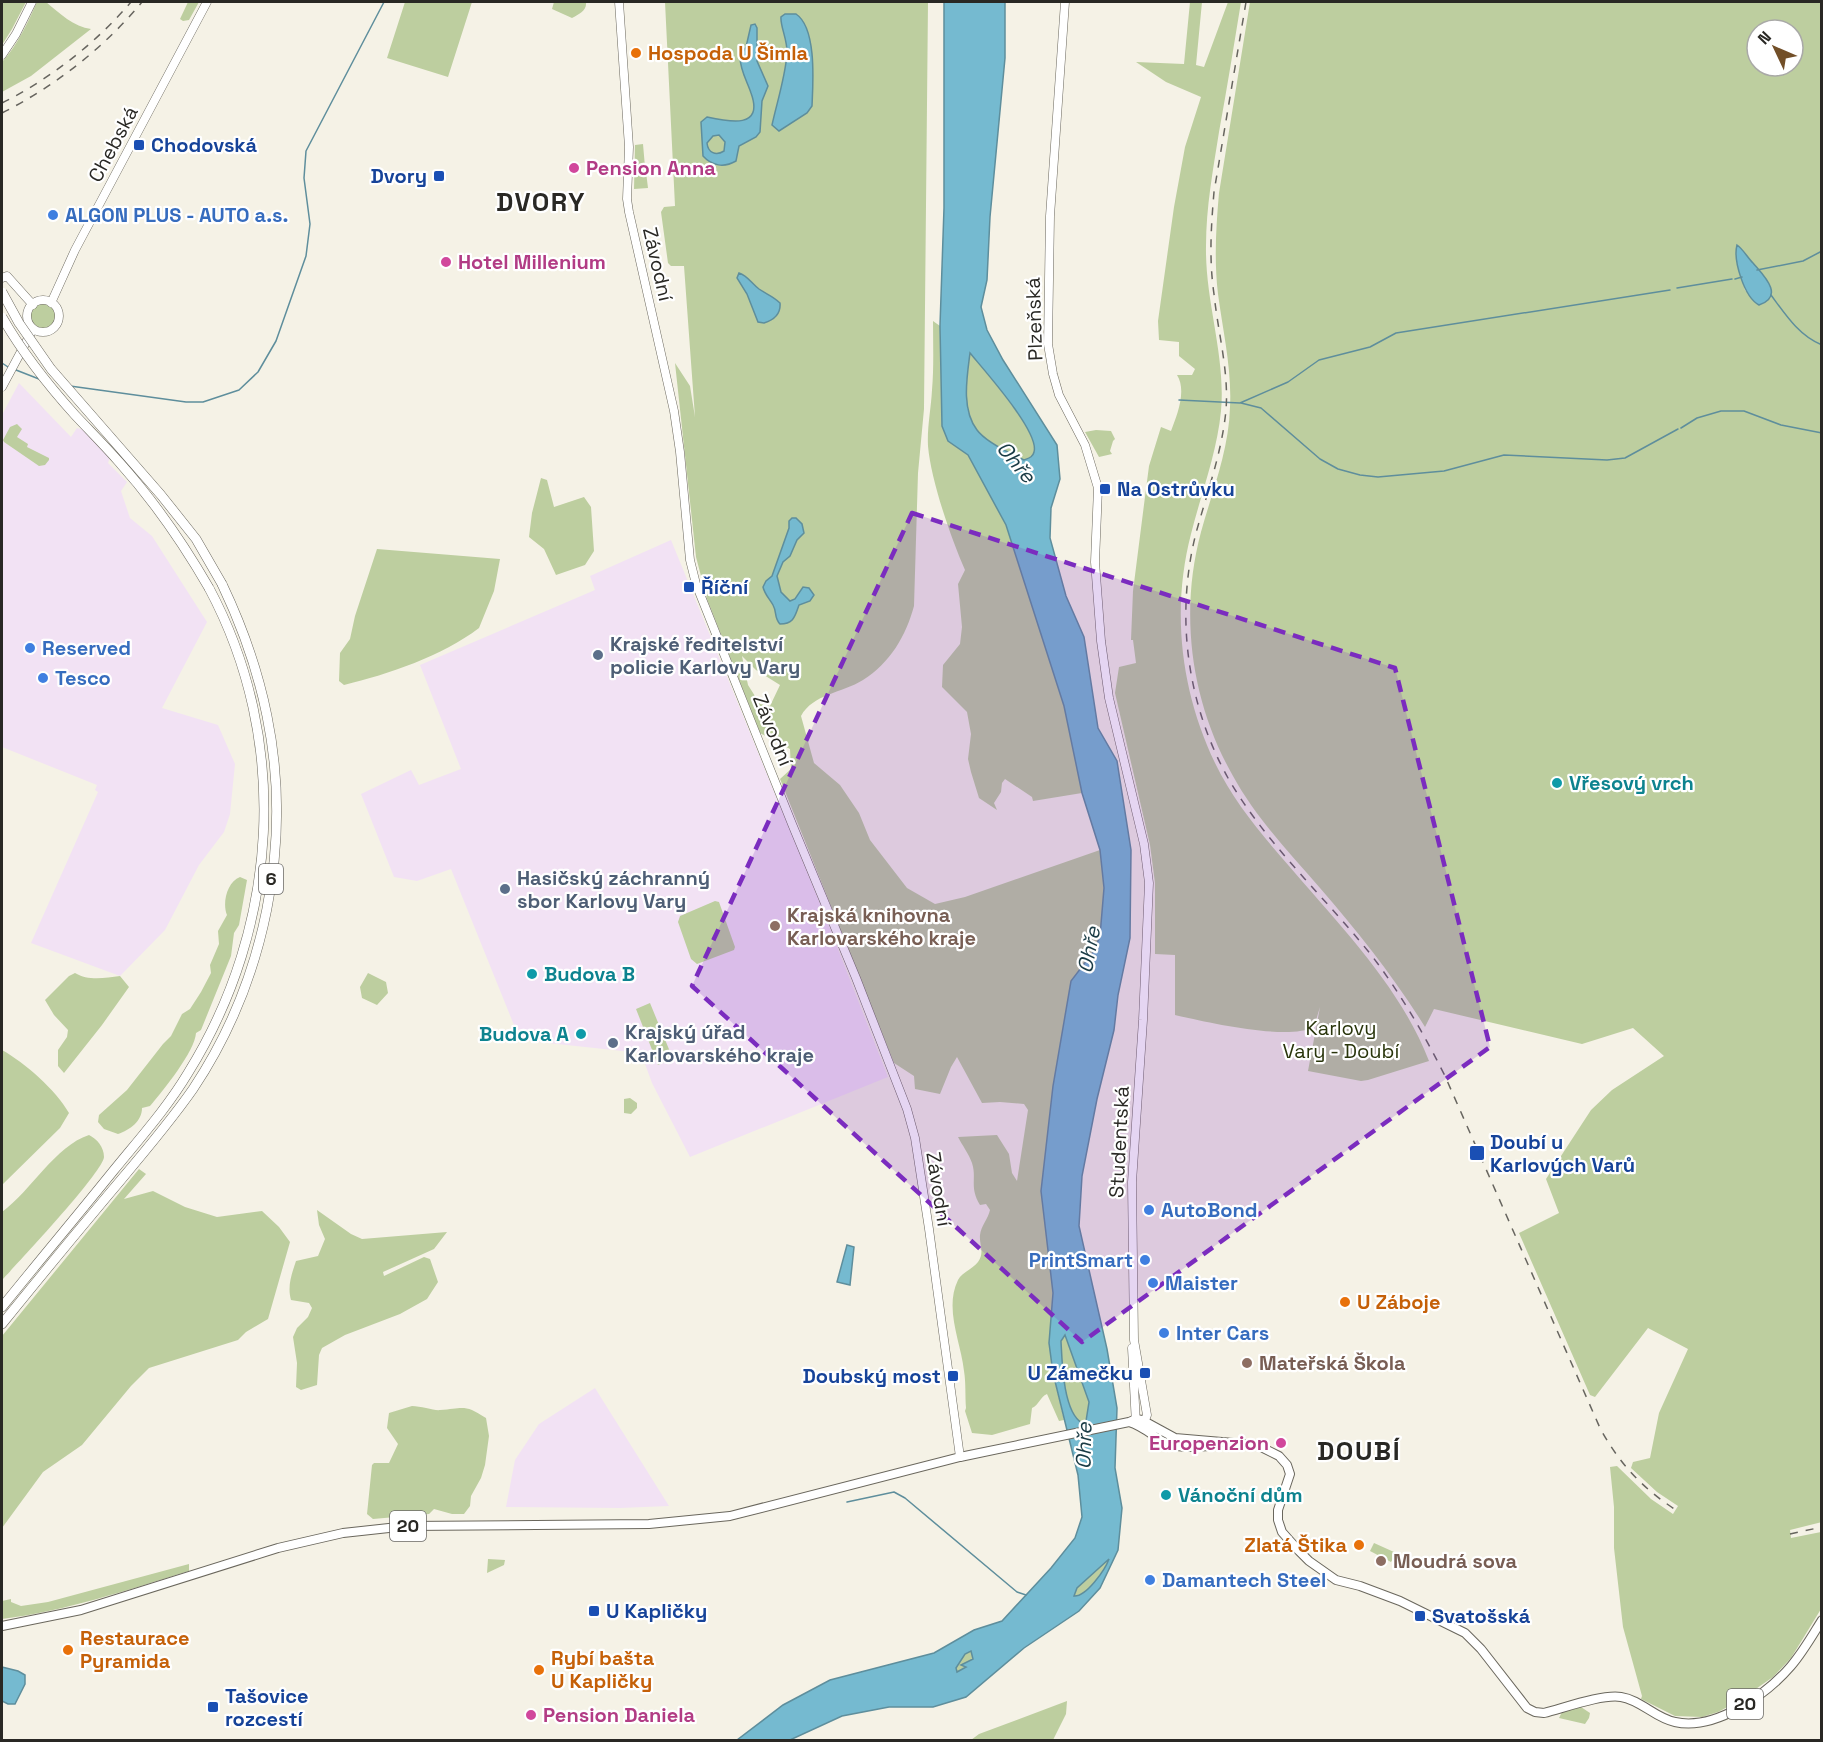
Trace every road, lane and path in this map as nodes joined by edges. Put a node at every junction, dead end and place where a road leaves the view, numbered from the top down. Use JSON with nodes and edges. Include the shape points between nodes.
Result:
{"nodes":[{"id":1,"x":32,"y":2,"type":"edge"},
{"id":2,"x":207,"y":2,"type":"edge"},
{"id":3,"x":619,"y":2,"type":"edge"},
{"id":4,"x":1065,"y":2,"type":"edge"},
{"id":5,"x":2,"y":55,"type":"edge"},
{"id":6,"x":2,"y":278,"type":"edge"},
{"id":7,"x":2,"y":292,"type":"edge"},
{"id":8,"x":51,"y":303,"type":"junction"},
{"id":9,"x":33,"y":305,"type":"junction"},
{"id":10,"x":2,"y":317,"type":"edge"},
{"id":11,"x":33,"y":329,"type":"junction"},
{"id":12,"x":2,"y":387,"type":"edge"},
{"id":13,"x":1146,"y":945,"type":"joint"},
{"id":14,"x":2,"y":1307,"type":"edge"},
{"id":15,"x":2,"y":1324,"type":"edge"},
{"id":16,"x":1137,"y":1422,"type":"junction"},
{"id":17,"x":1175,"y":1441,"type":"junction"},
{"id":18,"x":960,"y":1457,"type":"junction"},
{"id":19,"x":1821,"y":1620,"type":"edge"},
{"id":20,"x":2,"y":1626,"type":"edge"}],
"edges":[{"from":1,"to":5,"type":"street"},
{"from":2,"to":8,"type":"street","name":"Chebská","via":[[75,250]]},
{"from":3,"to":18,"type":"street","name":"Závodní","via":[[629,147],[627,199],[674,411],[690,560],[696,584],[907,1109],[929,1229]]},
{"from":4,"to":13,"type":"street","name":"Plzeňská","via":[[1050,216],[1048,344],[1059,395],[1085,445],[1098,488],[1095,562],[1101,641],[1109,698],[1149,883]]},
{"from":6,"to":9,"type":"street","via":[[7,276]]},
{"from":7,"to":15,"type":"highway","number":"6","bridge":true,"via":[[51,369],[196,539],[222,584],[253,662],[267,717],[274,768],[276,840],[256,954],[232,1019],[193,1089]]},
{"from":8,"to":9,"type":"street"},
{"from":8,"to":11,"type":"street","name":"Chebská","via":[[59,317],[55,327],[47,332]]},
{"from":9,"to":11,"type":"street","via":[[27,314]]},
{"from":10,"to":14,"type":"highway","number":"6","bridge":true,"via":[[33,364],[153,502],[186,548],[220,608],[243,666],[256,718],[263,772],[264,846],[243,954],[219,1017],[189,1072],[160,1115]]},
{"from":11,"to":12,"type":"street"},
{"from":13,"to":16,"type":"street","name":"Studentská","via":[[1132,1178],[1132,1350]]},
{"from":16,"to":17,"type":"main road","number":"20"},
{"from":16,"to":17,"type":"main road","number":"20","via":[[1163,1441]]},
{"from":16,"to":18,"type":"main road","number":"20"},
{"from":17,"to":19,"type":"main road","number":"20","via":[[1257,1444],[1279,1456],[1289,1468],[1289,1482],[1278,1521],[1282,1532],[1299,1551],[1336,1580],[1400,1601],[1465,1632],[1523,1703],[1535,1712],[1621,1697],[1674,1722],[1710,1721],[1740,1707],[1776,1681],[1795,1661]]},
{"from":18,"to":20,"type":"main road","number":"20","via":[[756,1511],[686,1521],[407,1526],[343,1533],[278,1548],[81,1610]]}]}
